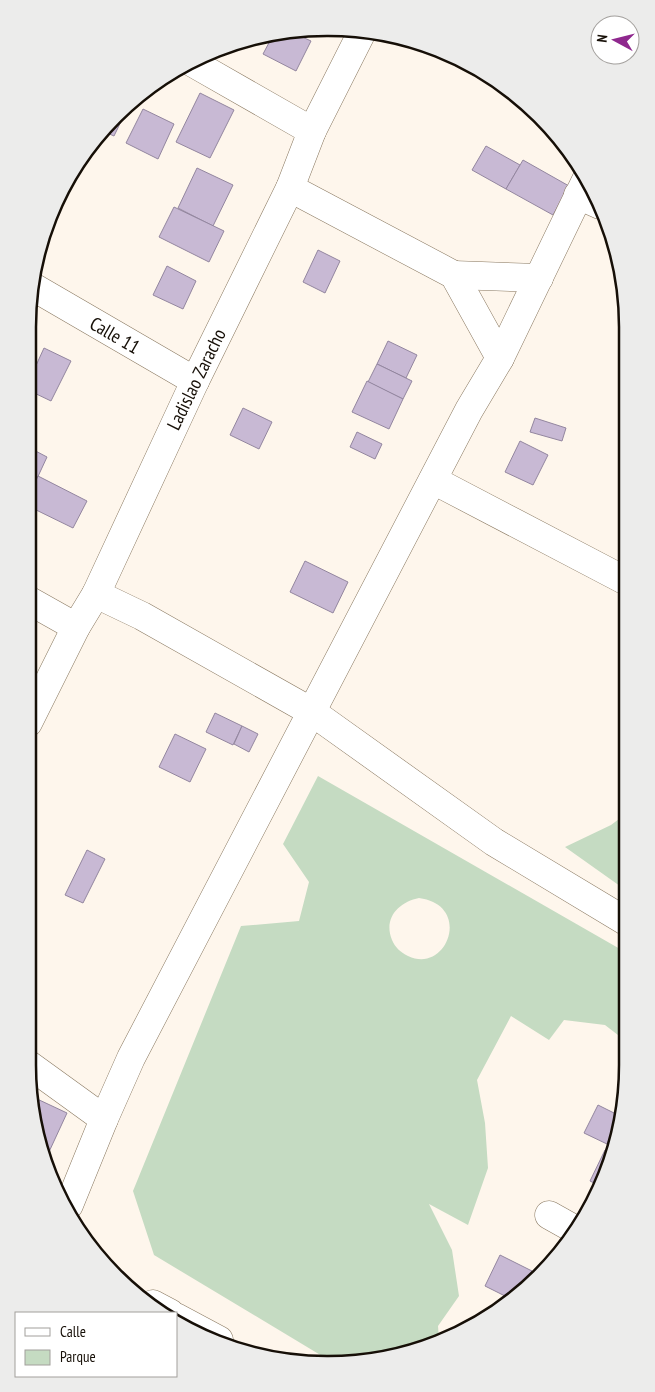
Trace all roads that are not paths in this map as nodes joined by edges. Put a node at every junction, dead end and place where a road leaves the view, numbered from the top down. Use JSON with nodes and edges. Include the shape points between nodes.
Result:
{"nodes":[{"id":1,"x":359,"y":38,"type":"edge"},
{"id":2,"x":199,"y":66,"type":"edge"},
{"id":3,"x":312,"y":131,"type":"junction"},
{"id":4,"x":290,"y":188,"type":"junction"},
{"id":5,"x":587,"y":195,"type":"edge"},
{"id":6,"x":454,"y":275,"type":"junction"},
{"id":7,"x":539,"y":278,"type":"junction"},
{"id":8,"x":39,"y":290,"type":"edge"},
{"id":9,"x":500,"y":358,"type":"junction"},
{"id":10,"x":195,"y":381,"type":"junction"},
{"id":11,"x":433,"y":480,"type":"junction"},
{"id":12,"x":619,"y":577,"type":"edge"},
{"id":13,"x":96,"y":594,"type":"junction"},
{"id":14,"x":36,"y":605,"type":"edge"},
{"id":15,"x":76,"y":628,"type":"junction"},
{"id":16,"x":36,"y":706,"type":"edge"},
{"id":17,"x":312,"y":712,"type":"junction"},
{"id":18,"x":619,"y":917,"type":"edge"},
{"id":19,"x":36,"y":1070,"type":"edge"},
{"id":20,"x":104,"y":1118,"type":"junction"},
{"id":21,"x":70,"y":1201,"type":"edge"},
{"id":22,"x":549,"y":1216,"type":"dead end"},
{"id":23,"x":570,"y":1227,"type":"edge"}],
"edges":[{"from":1,"to":3,"type":"street","name":"Ladislao Zaracho"},
{"from":2,"to":3,"type":"street"},
{"from":3,"to":4,"type":"street","name":"Ladislao Zaracho"},
{"from":4,"to":6,"type":"street"},
{"from":4,"to":10,"type":"street","name":"Ladislao Zaracho"},
{"from":5,"to":7,"type":"street"},
{"from":6,"to":7,"type":"street"},
{"from":6,"to":9,"type":"street"},
{"from":7,"to":9,"type":"street"},
{"from":8,"to":10,"type":"street","name":"Calle 11"},
{"from":9,"to":11,"type":"street"},
{"from":10,"to":13,"type":"street","name":"Ladislao Zaracho"},
{"from":11,"to":12,"type":"street"},
{"from":11,"to":17,"type":"street"},
{"from":13,"to":15,"type":"street","name":"Ladislao Zaracho"},
{"from":13,"to":17,"type":"street","via":[[142,616]]},
{"from":14,"to":15,"type":"street"},
{"from":15,"to":16,"type":"street","name":"Ladislao Zaracho"},
{"from":17,"to":18,"type":"street","via":[[494,842]]},
{"from":17,"to":20,"type":"street"},
{"from":19,"to":20,"type":"street"},
{"from":20,"to":21,"type":"street"},
{"from":22,"to":23,"type":"street"}]}
